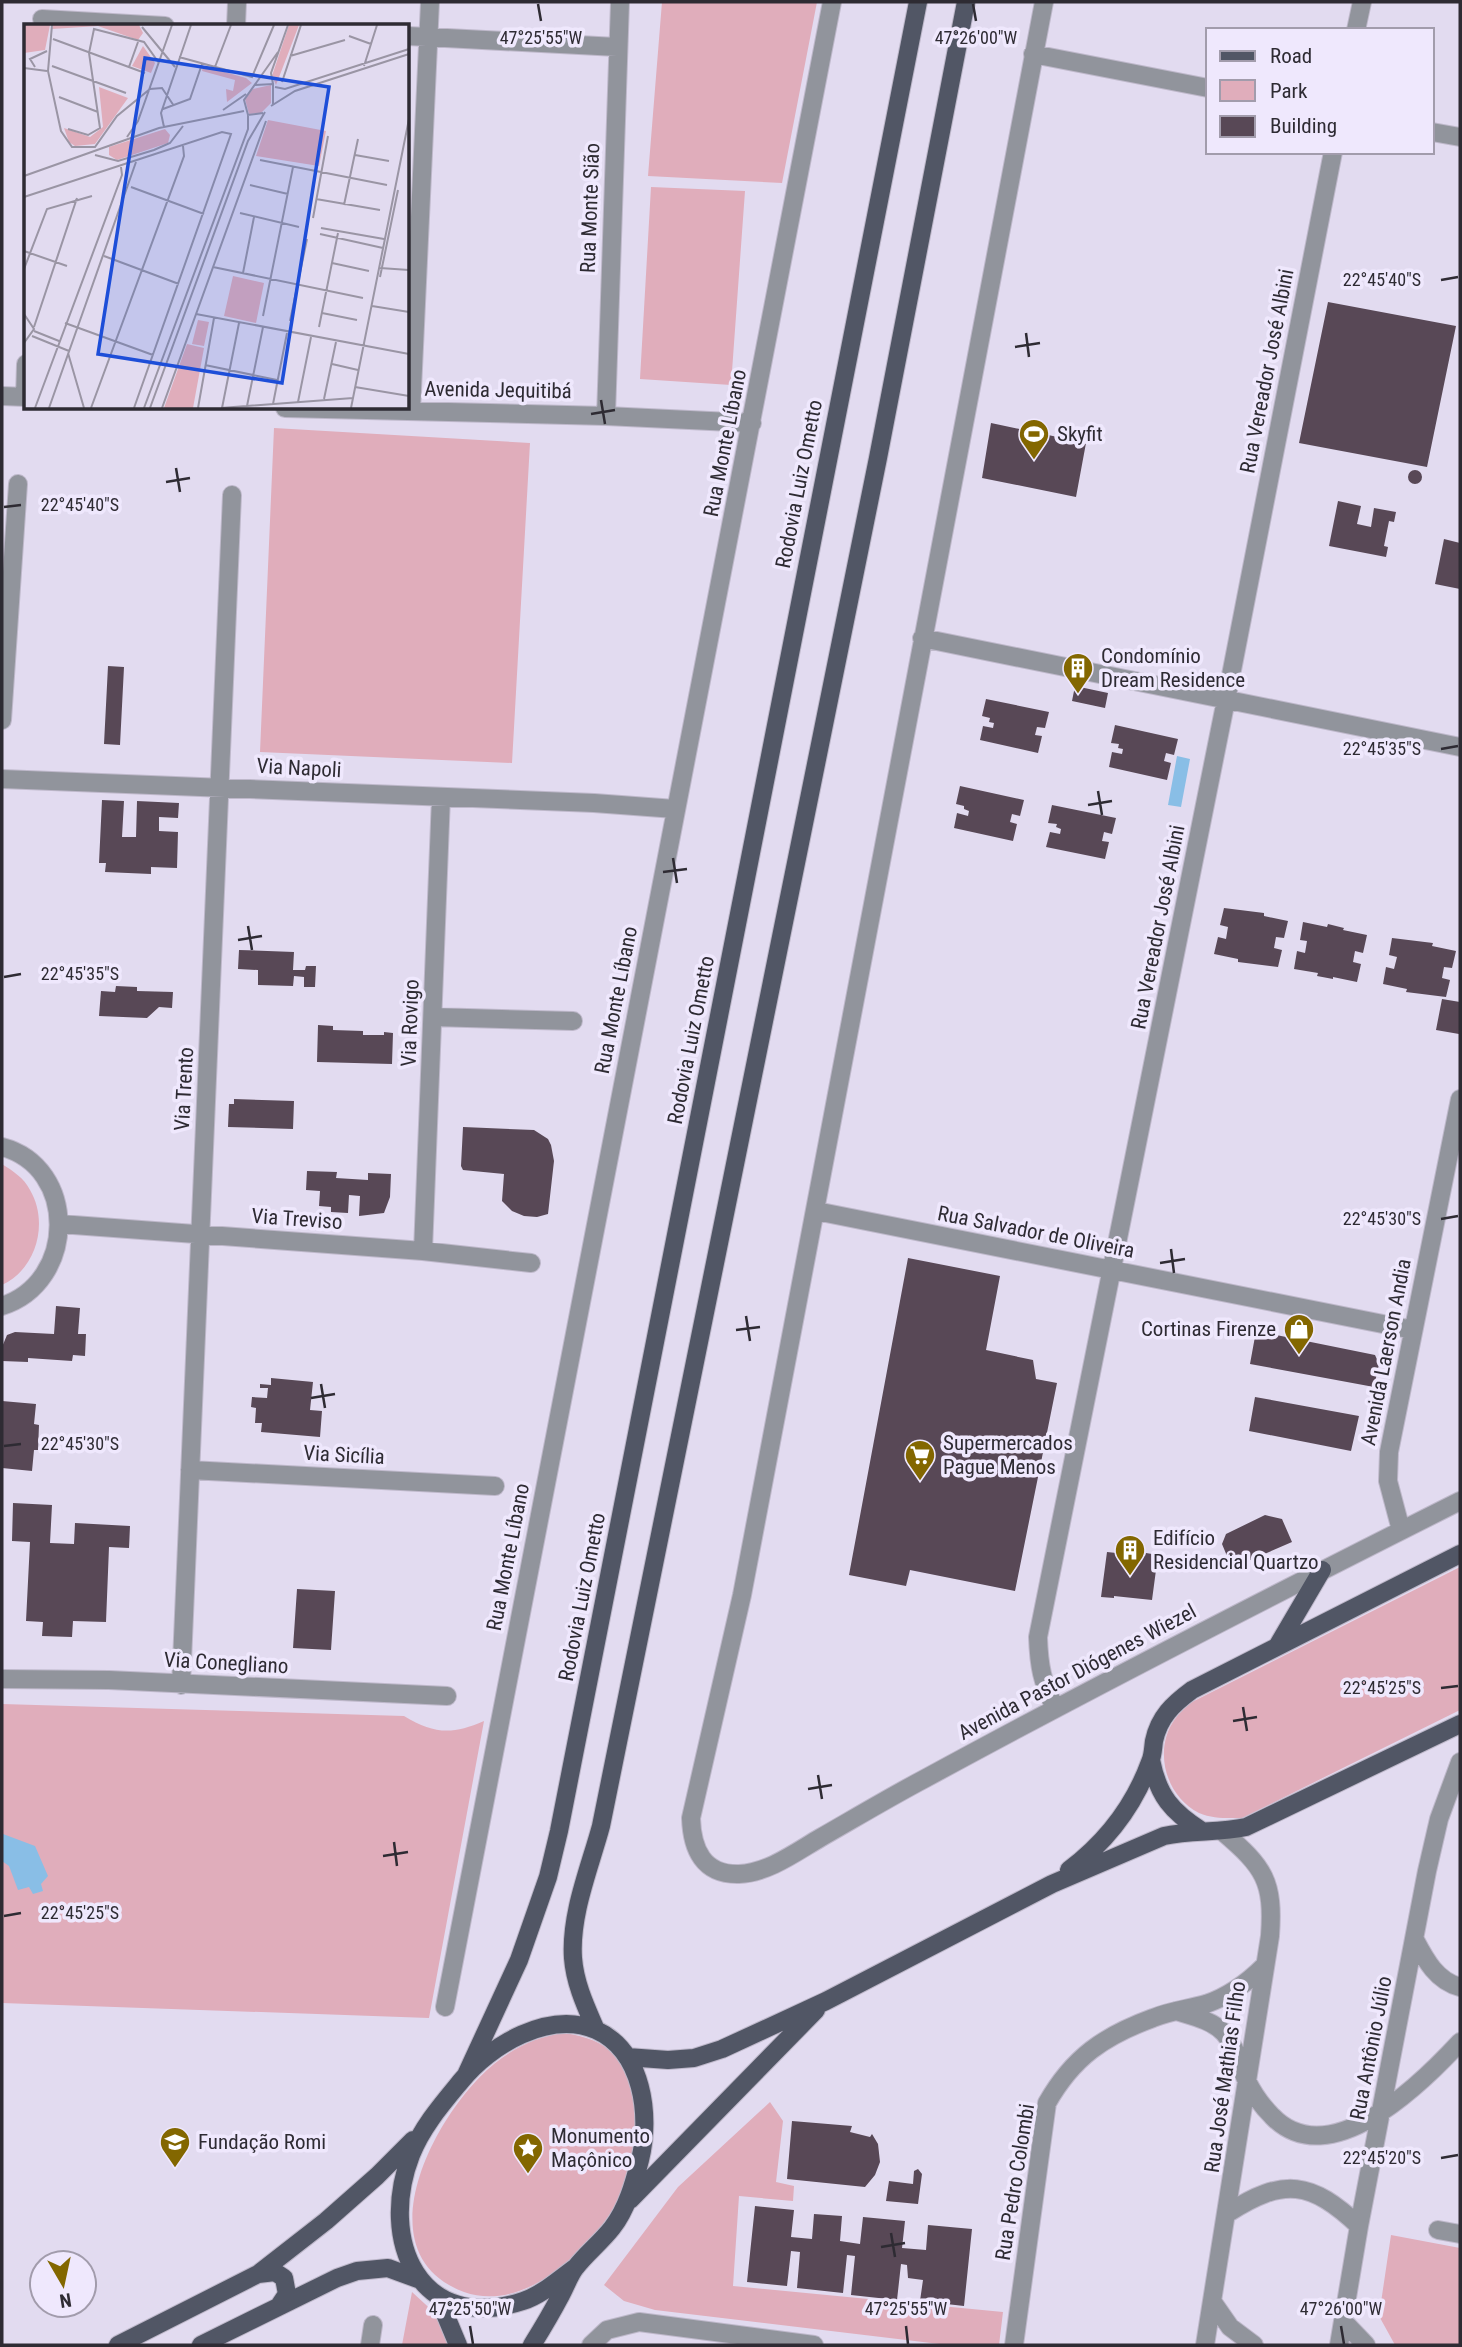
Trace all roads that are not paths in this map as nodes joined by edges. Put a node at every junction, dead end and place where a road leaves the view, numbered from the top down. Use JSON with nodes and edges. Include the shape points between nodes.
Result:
{"nodes":[{"id":1,"x":237,"y":2,"type":"edge"},
{"id":2,"x":430,"y":2,"type":"edge"},
{"id":3,"x":620,"y":2,"type":"edge"},
{"id":4,"x":832,"y":2,"type":"edge"},
{"id":5,"x":918,"y":2,"type":"edge"},
{"id":6,"x":965,"y":2,"type":"edge"},
{"id":7,"x":1044,"y":2,"type":"edge"},
{"id":8,"x":1362,"y":2,"type":"edge"},
{"id":9,"x":42,"y":16,"type":"edge"},
{"id":10,"x":140,"y":24,"type":"edge"},
{"id":11,"x":236,"y":24,"type":"edge"},
{"id":12,"x":1356,"y":28,"type":"edge"},
{"id":13,"x":410,"y":36,"type":"edge"},
{"id":14,"x":429,"y":37,"type":"junction"},
{"id":15,"x":617,"y":47,"type":"junction"},
{"id":16,"x":1033,"y":54,"type":"junction"},
{"id":17,"x":1206,"y":88,"type":"edge"},
{"id":18,"x":1434,"y":131,"type":"edge"},
{"id":19,"x":1460,"y":137,"type":"edge"},
{"id":20,"x":1333,"y":154,"type":"edge"},
{"id":21,"x":2,"y":396,"type":"edge"},
{"id":22,"x":24,"y":397,"type":"edge"},
{"id":23,"x":369,"y":410,"type":"edge"},
{"id":24,"x":411,"y":411,"type":"junction"},
{"id":25,"x":607,"y":416,"type":"junction"},
{"id":26,"x":752,"y":423,"type":"junction"},
{"id":27,"x":18,"y":484,"type":"dead end"},
{"id":28,"x":232,"y":495,"type":"dead end"},
{"id":29,"x":922,"y":638,"type":"junction"},
{"id":30,"x":1227,"y":699,"type":"junction"},
{"id":31,"x":2,"y":720,"type":"edge"},
{"id":32,"x":1460,"y":747,"type":"edge"},
{"id":33,"x":2,"y":779,"type":"edge"},
{"id":34,"x":219,"y":787,"type":"junction"},
{"id":35,"x":441,"y":797,"type":"junction"},
{"id":36,"x":675,"y":809,"type":"junction"},
{"id":37,"x":433,"y":1017,"type":"junction"},
{"id":38,"x":573,"y":1021,"type":"dead end"},
{"id":39,"x":1460,"y":1099,"type":"edge"},
{"id":40,"x":2,"y":1147,"type":"edge"},
{"id":41,"x":816,"y":1211,"type":"junction"},
{"id":42,"x":60,"y":1224,"type":"junction"},
{"id":43,"x":200,"y":1234,"type":"junction"},
{"id":44,"x":423,"y":1251,"type":"junction"},
{"id":45,"x":531,"y":1263,"type":"dead end"},
{"id":46,"x":1112,"y":1270,"type":"junction"},
{"id":47,"x":2,"y":1306,"type":"edge"},
{"id":48,"x":1413,"y":1330,"type":"junction"},
{"id":49,"x":190,"y":1470,"type":"junction"},
{"id":50,"x":495,"y":1486,"type":"dead end"},
{"id":51,"x":1460,"y":1501,"type":"edge"},
{"id":52,"x":1401,"y":1531,"type":"junction"},
{"id":53,"x":1460,"y":1554,"type":"edge"},
{"id":54,"x":1322,"y":1570,"type":"junction"},
{"id":55,"x":1278,"y":1645,"type":"junction"},
{"id":56,"x":2,"y":1679,"type":"edge"},
{"id":57,"x":181,"y":1685,"type":"junction"},
{"id":58,"x":447,"y":1696,"type":"dead end"},
{"id":59,"x":1055,"y":1708,"type":"junction"},
{"id":60,"x":1460,"y":1724,"type":"edge"},
{"id":61,"x":1151,"y":1760,"type":"junction"},
{"id":62,"x":1460,"y":1762,"type":"edge"},
{"id":63,"x":1202,"y":1831,"type":"junction"},
{"id":64,"x":1223,"y":1832,"type":"junction"},
{"id":65,"x":1052,"y":1884,"type":"junction"},
{"id":66,"x":1415,"y":1940,"type":"junction"},
{"id":67,"x":1264,"y":1966,"type":"junction"},
{"id":68,"x":1460,"y":1987,"type":"edge"},
{"id":69,"x":826,"y":2001,"type":"junction"},
{"id":70,"x":445,"y":2007,"type":"dead end"},
{"id":71,"x":1175,"y":2011,"type":"junction"},
{"id":72,"x":596,"y":2031,"type":"junction"},
{"id":73,"x":1460,"y":2042,"type":"edge"},
{"id":74,"x":627,"y":2057,"type":"junction"},
{"id":75,"x":466,"y":2074,"type":"junction"},
{"id":76,"x":1247,"y":2082,"type":"junction"},
{"id":77,"x":1381,"y":2112,"type":"junction"},
{"id":78,"x":423,"y":2130,"type":"junction"},
{"id":79,"x":627,"y":2202,"type":"junction"},
{"id":80,"x":1228,"y":2213,"type":"junction"},
{"id":81,"x":1359,"y":2226,"type":"junction"},
{"id":82,"x":1438,"y":2230,"type":"dead end"},
{"id":83,"x":1460,"y":2234,"type":"edge"},
{"id":84,"x":576,"y":2267,"type":"junction"},
{"id":85,"x":258,"y":2274,"type":"junction"},
{"id":86,"x":418,"y":2279,"type":"junction"},
{"id":87,"x":438,"y":2297,"type":"junction"},
{"id":88,"x":1213,"y":2304,"type":"junction"},
{"id":89,"x":279,"y":2306,"type":"junction"},
{"id":90,"x":1344,"y":2322,"type":"junction"},
{"id":91,"x":373,"y":2325,"type":"dead end"},
{"id":92,"x":118,"y":2345,"type":"edge"},
{"id":93,"x":201,"y":2345,"type":"edge"},
{"id":94,"x":370,"y":2345,"type":"edge"},
{"id":95,"x":458,"y":2345,"type":"edge"},
{"id":96,"x":532,"y":2345,"type":"edge"},
{"id":97,"x":591,"y":2345,"type":"edge"},
{"id":98,"x":814,"y":2345,"type":"edge"},
{"id":99,"x":1014,"y":2345,"type":"edge"},
{"id":100,"x":1205,"y":2345,"type":"edge"},
{"id":101,"x":1254,"y":2345,"type":"edge"},
{"id":102,"x":1339,"y":2345,"type":"edge"},
{"id":103,"x":1366,"y":2345,"type":"edge"}],
"edges":[{"from":1,"to":11,"type":"street"},
{"from":2,"to":14,"type":"street"},
{"from":3,"to":15,"type":"street","name":"Rua Monte Sião"},
{"from":4,"to":26,"type":"street","name":"Rua Monte Líbano"},
{"from":5,"to":75,"type":"main road","name":"Rodovia Luiz Ometto","via":[[559,1831],[519,1960]]},
{"from":6,"to":72,"type":"main road","via":[[878,458],[604,1812],[575,1920],[573,1959]]},
{"from":7,"to":16,"type":"street"},
{"from":8,"to":12,"type":"street"},
{"from":9,"to":10,"type":"street"},
{"from":13,"to":14,"type":"street"},
{"from":14,"to":15,"type":"street"},
{"from":14,"to":24,"type":"street"},
{"from":15,"to":25,"type":"street","name":"Rua Monte Sião"},
{"from":16,"to":17,"type":"street"},
{"from":16,"to":29,"type":"street"},
{"from":18,"to":19,"type":"street"},
{"from":20,"to":30,"type":"street","name":"Rua Vereador José Albini"},
{"from":21,"to":22,"type":"street"},
{"from":23,"to":24,"type":"street","name":"Avenida Jequitibá"},
{"from":24,"to":25,"type":"street","name":"Avenida Jequitibá"},
{"from":25,"to":26,"type":"street","name":"Avenida Jequitibá"},
{"from":26,"to":36,"type":"street","name":"Rua Monte Líbano"},
{"from":27,"to":31,"type":"street"},
{"from":28,"to":34,"type":"street","name":"Via Trento"},
{"from":29,"to":30,"type":"street"},
{"from":29,"to":41,"type":"street"},
{"from":30,"to":32,"type":"street"},
{"from":30,"to":46,"type":"street","name":"Rua Vereador José Albini"},
{"from":33,"to":34,"type":"street","name":"Via Napoli"},
{"from":34,"to":35,"type":"street","name":"Via Napoli"},
{"from":34,"to":43,"type":"street","name":"Via Trento"},
{"from":35,"to":36,"type":"street","name":"Via Napoli"},
{"from":35,"to":37,"type":"street","name":"Via Rovigo"},
{"from":36,"to":70,"type":"street","name":"Rua Monte Líbano"},
{"from":37,"to":38,"type":"street"},
{"from":37,"to":44,"type":"street","name":"Via Rovigo"},
{"from":39,"to":48,"type":"street","name":"Avenida Laerson Andia"},
{"from":40,"to":42,"type":"street","via":[[36,1168],[53,1194]]},
{"from":41,"to":46,"type":"street","name":"Rua Salvador de Oliveira"},
{"from":41,"to":59,"type":"street","name":"Avenida Pastor Diógenes Wiezel","via":[[742,1595],[691,1818],[695,1849],[714,1870],[727,1874],[777,1863]]},
{"from":42,"to":43,"type":"street","name":"Via Treviso"},
{"from":42,"to":47,"type":"street","via":[[58,1248],[48,1270],[32,1289]]},
{"from":43,"to":44,"type":"street","name":"Via Treviso"},
{"from":43,"to":49,"type":"street","name":"Via Trento"},
{"from":44,"to":45,"type":"street","name":"Via Treviso"},
{"from":46,"to":48,"type":"street","name":"Rua Salvador de Oliveira"},
{"from":46,"to":59,"type":"street","name":"Rua Vereador José Albini","via":[[1038,1637],[1043,1684]]},
{"from":48,"to":52,"type":"street","name":"Avenida Laerson Andia","via":[[1389,1452],[1388,1481]]},
{"from":49,"to":50,"type":"street","name":"Via Sicília"},
{"from":49,"to":57,"type":"street","name":"Via Trento"},
{"from":51,"to":52,"type":"street","name":"Avenida Pastor Diógenes Wiezel"},
{"from":52,"to":54,"type":"street","name":"Avenida Pastor Diógenes Wiezel"},
{"from":53,"to":55,"type":"main road"},
{"from":54,"to":55,"type":"main road"},
{"from":54,"to":59,"type":"street","name":"Avenida Pastor Diógenes Wiezel"},
{"from":55,"to":61,"type":"main road","via":[[1176,1701],[1160,1723]]},
{"from":56,"to":57,"type":"street","name":"Via Conegliano"},
{"from":57,"to":58,"type":"street","name":"Via Conegliano"},
{"from":60,"to":64,"type":"main road","via":[[1267,1819]]},
{"from":61,"to":63,"type":"main road","via":[[1167,1802]]},
{"from":61,"to":65,"type":"main road","via":[[1107,1837]]},
{"from":62,"to":66,"type":"street","name":"Rua Antônio Júlio","via":[[1439,1819]]},
{"from":63,"to":64,"type":"main road"},
{"from":63,"to":65,"type":"main road","via":[[1164,1836]]},
{"from":64,"to":67,"type":"street","name":"Rua José Mathias Filho","via":[[1256,1863],[1266,1882],[1272,1908]]},
{"from":65,"to":69,"type":"main road"},
{"from":66,"to":68,"type":"street","via":[[1441,1978]]},
{"from":66,"to":77,"type":"street","name":"Rua Antônio Júlio"},
{"from":67,"to":71,"type":"street","name":"Rua Pedro Colombi","via":[[1230,1993]]},
{"from":67,"to":76,"type":"street","name":"Rua José Mathias Filho"},
{"from":69,"to":74,"type":"main road","via":[[694,2058]]},
{"from":69,"to":79,"type":"main road"},
{"from":71,"to":76,"type":"street","via":[[1208,2021],[1224,2033]]},
{"from":71,"to":99,"type":"street","name":"Rua Pedro Colombi","via":[[1112,2035],[1080,2058],[1048,2103]]},
{"from":72,"to":74,"type":"main road"},
{"from":72,"to":75,"type":"main road","via":[[565,2025],[525,2032],[497,2047]]},
{"from":73,"to":77,"type":"street","via":[[1425,2079]]},
{"from":74,"to":79,"type":"main road","via":[[639,2085],[645,2119],[640,2160]]},
{"from":75,"to":78,"type":"main road"},
{"from":76,"to":77,"type":"street","via":[[1273,2117],[1307,2134],[1340,2132]]},
{"from":76,"to":80,"type":"street","name":"Rua José Mathias Filho"},
{"from":77,"to":81,"type":"street","name":"Rua Antônio Júlio"},
{"from":78,"to":85,"type":"main road","via":[[327,2221]]},
{"from":78,"to":86,"type":"main road","via":[[402,2187],[400,2223],[405,2251]]},
{"from":79,"to":84,"type":"main road","via":[[614,2226]]},
{"from":80,"to":81,"type":"street","via":[[1265,2193],[1304,2189],[1324,2197]]},
{"from":80,"to":88,"type":"street","name":"Rua José Mathias Filho"},
{"from":81,"to":90,"type":"street","name":"Rua Antônio Júlio"},
{"from":82,"to":83,"type":"street"},
{"from":84,"to":87,"type":"main road","via":[[526,2300],[505,2306],[460,2306]]},
{"from":84,"to":96,"type":"main road"},
{"from":85,"to":89,"type":"main road","via":[[275,2272],[284,2278],[286,2294]]},
{"from":85,"to":92,"type":"main road"},
{"from":86,"to":87,"type":"main road"},
{"from":86,"to":89,"type":"main road","via":[[388,2268],[357,2271]]},
{"from":87,"to":95,"type":"main road"},
{"from":88,"to":100,"type":"street","name":"Rua José Mathias Filho"},
{"from":88,"to":101,"type":"street","via":[[1230,2327]]},
{"from":89,"to":93,"type":"main road"},
{"from":90,"to":102,"type":"street","name":"Rua Antônio Júlio"},
{"from":90,"to":103,"type":"street"},
{"from":91,"to":94,"type":"street"},
{"from":97,"to":98,"type":"street","via":[[607,2330],[639,2322]]}]}
